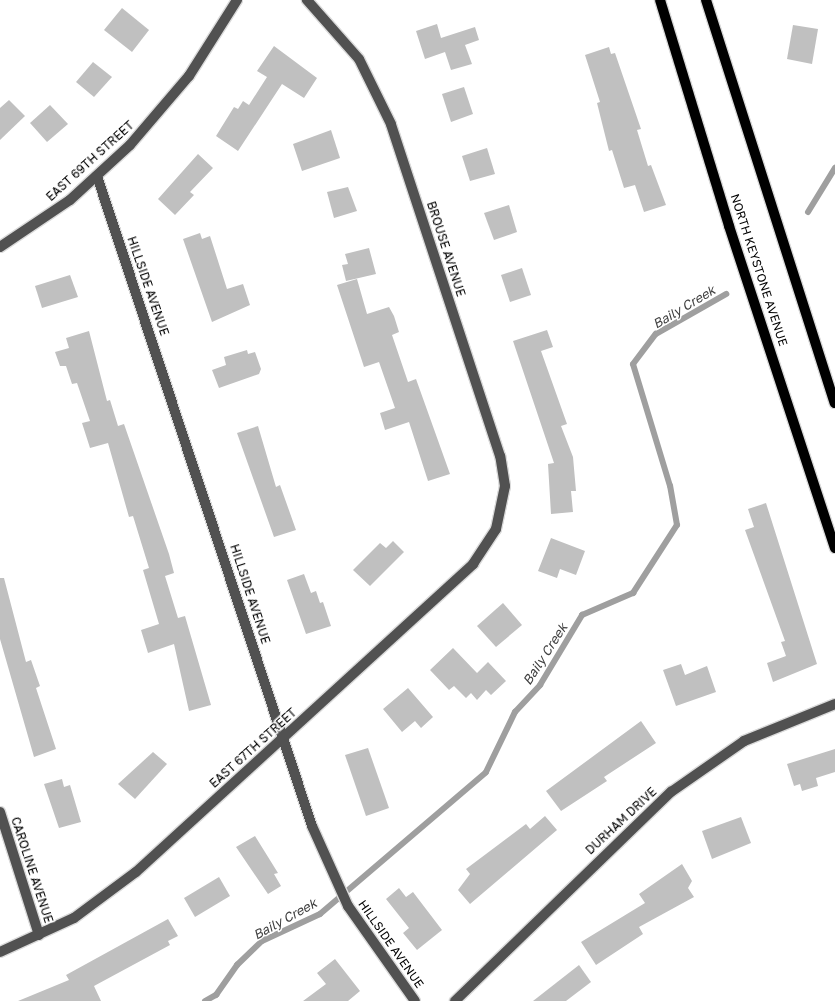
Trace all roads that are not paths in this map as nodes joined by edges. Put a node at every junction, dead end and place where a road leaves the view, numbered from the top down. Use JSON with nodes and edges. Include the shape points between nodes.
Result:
{"nodes":[{"id":1,"x":237,"y":0,"type":"edge"},
{"id":2,"x":307,"y":0,"type":"edge"},
{"id":3,"x":660,"y":0,"type":"edge"},
{"id":4,"x":706,"y":0,"type":"edge"},
{"id":5,"x":98,"y":176,"type":"junction"},
{"id":6,"x":0,"y":247,"type":"edge"},
{"id":7,"x":835,"y":404,"type":"edge"},
{"id":8,"x":496,"y":529,"type":"joint"},
{"id":9,"x":835,"y":548,"type":"edge"},
{"id":10,"x":835,"y":704,"type":"edge"},
{"id":11,"x":282,"y":739,"type":"junction"},
{"id":12,"x":0,"y":812,"type":"edge"},
{"id":13,"x":39,"y":935,"type":"junction"},
{"id":14,"x":0,"y":952,"type":"edge"},
{"id":15,"x":415,"y":1001,"type":"edge"},
{"id":16,"x":455,"y":1001,"type":"edge"}],
"edges":[{"from":1,"to":5,"type":"street","name":"EAST 69TH STREET","via":[[174,95],[143,132]]},
{"from":2,"to":8,"type":"street","name":"BROUSE AVENUE","via":[[359,59],[391,124],[500,456],[504,486]]},
{"from":3,"to":9,"type":"main road","name":"NORTH KEYSTONE AVENUE","via":[[729,226]]},
{"from":4,"to":7,"type":"main road"},
{"from":5,"to":6,"type":"street","name":"EAST 69TH STREET","via":[[41,222]]},
{"from":5,"to":11,"type":"street","name":"HILLSIDE AVENUE"},
{"from":8,"to":11,"type":"street","name":"EAST 67TH STREET","via":[[478,559]]},
{"from":10,"to":16,"type":"street","name":"DURHAM DRIVE","via":[[744,740],[671,792]]},
{"from":11,"to":13,"type":"street","name":"EAST 67TH STREET","via":[[121,884],[74,918]]},
{"from":11,"to":15,"type":"street","name":"HILLSIDE AVENUE","via":[[348,906]]},
{"from":12,"to":13,"type":"street","name":"CAROLINE AVENUE"},
{"from":13,"to":14,"type":"street","name":"EAST 67TH STREET"}]}
